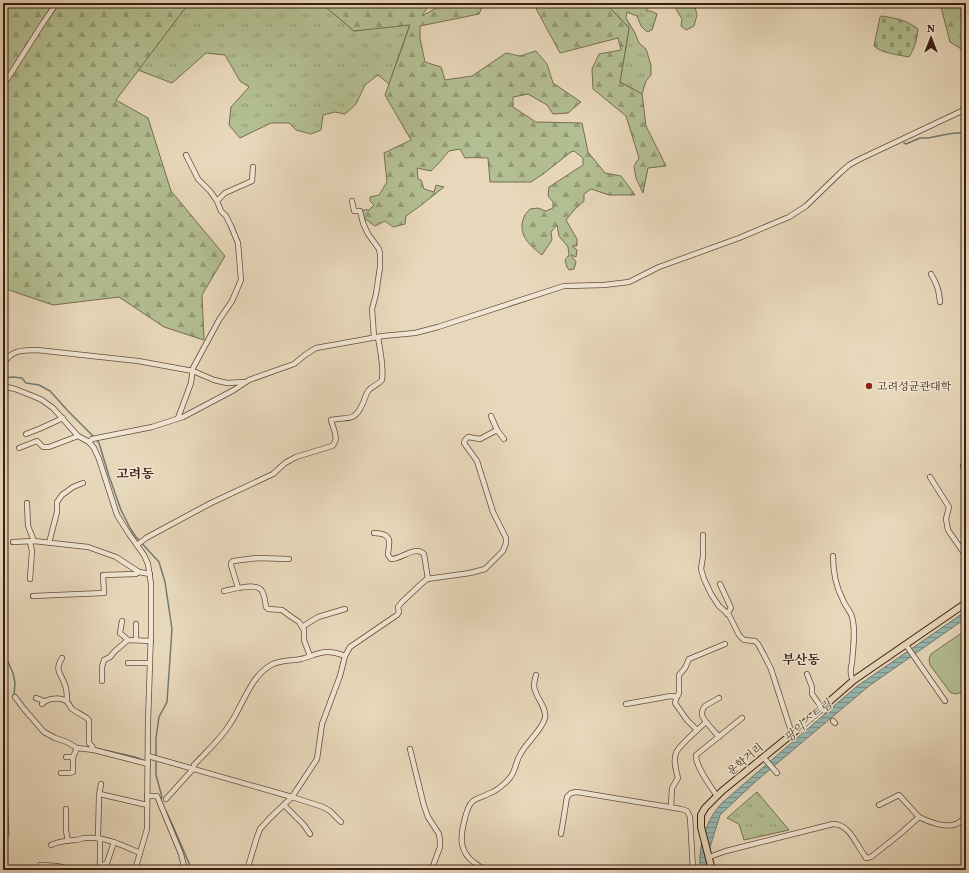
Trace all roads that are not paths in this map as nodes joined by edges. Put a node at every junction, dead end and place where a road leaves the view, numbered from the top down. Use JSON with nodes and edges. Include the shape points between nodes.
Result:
{"nodes":[{"id":1,"x":56,"y":4,"type":"dead end"},
{"id":2,"x":3,"y":84,"type":"edge"},
{"id":3,"x":966,"y":109,"type":"edge"},
{"id":4,"x":186,"y":155,"type":"dead end"},
{"id":5,"x":253,"y":167,"type":"dead end"},
{"id":6,"x":217,"y":201,"type":"junction"},
{"id":7,"x":352,"y":201,"type":"dead end"},
{"id":8,"x":931,"y":274,"type":"dead end"},
{"id":9,"x":940,"y":302,"type":"dead end"},
{"id":10,"x":376,"y":337,"type":"junction"},
{"id":11,"x":3,"y":365,"type":"edge"},
{"id":12,"x":193,"y":371,"type":"junction"},
{"id":13,"x":246,"y":382,"type":"junction"},
{"id":14,"x":3,"y":386,"type":"edge"},
{"id":15,"x":491,"y":416,"type":"dead end"},
{"id":16,"x":62,"y":418,"type":"junction"},
{"id":17,"x":178,"y":418,"type":"junction"},
{"id":18,"x":497,"y":430,"type":"junction"},
{"id":19,"x":26,"y":434,"type":"dead end"},
{"id":20,"x":78,"y":436,"type":"junction"},
{"id":21,"x":504,"y":440,"type":"dead end"},
{"id":22,"x":90,"y":441,"type":"junction"},
{"id":23,"x":18,"y":448,"type":"dead end"},
{"id":24,"x":930,"y":476,"type":"dead end"},
{"id":25,"x":83,"y":483,"type":"dead end"},
{"id":26,"x":27,"y":503,"type":"dead end"},
{"id":27,"x":374,"y":533,"type":"dead end"},
{"id":28,"x":703,"y":535,"type":"dead end"},
{"id":29,"x":13,"y":542,"type":"dead end"},
{"id":30,"x":32,"y":542,"type":"junction"},
{"id":31,"x":49,"y":543,"type":"junction"},
{"id":32,"x":138,"y":545,"type":"junction"},
{"id":33,"x":833,"y":556,"type":"dead end"},
{"id":34,"x":966,"y":556,"type":"edge"},
{"id":35,"x":289,"y":560,"type":"dead end"},
{"id":36,"x":139,"y":572,"type":"junction"},
{"id":37,"x":150,"y":574,"type":"junction"},
{"id":38,"x":30,"y":579,"type":"dead end"},
{"id":39,"x":428,"y":579,"type":"junction"},
{"id":40,"x":720,"y":584,"type":"dead end"},
{"id":41,"x":238,"y":588,"type":"junction"},
{"id":42,"x":224,"y":591,"type":"dead end"},
{"id":43,"x":33,"y":596,"type":"dead end"},
{"id":44,"x":966,"y":603,"type":"edge"},
{"id":45,"x":344,"y":609,"type":"dead end"},
{"id":46,"x":728,"y":614,"type":"junction"},
{"id":47,"x":122,"y":621,"type":"dead end"},
{"id":48,"x":136,"y":624,"type":"dead end"},
{"id":49,"x":302,"y":627,"type":"junction"},
{"id":50,"x":128,"y":640,"type":"junction"},
{"id":51,"x":136,"y":640,"type":"junction"},
{"id":52,"x":151,"y":641,"type":"junction"},
{"id":53,"x":725,"y":644,"type":"dead end"},
{"id":54,"x":907,"y":647,"type":"junction"},
{"id":55,"x":310,"y":656,"type":"junction"},
{"id":56,"x":345,"y":656,"type":"junction"},
{"id":57,"x":62,"y":658,"type":"dead end"},
{"id":58,"x":128,"y":663,"type":"dead end"},
{"id":59,"x":150,"y":663,"type":"junction"},
{"id":60,"x":807,"y":674,"type":"dead end"},
{"id":61,"x":536,"y":675,"type":"dead end"},
{"id":62,"x":102,"y":681,"type":"dead end"},
{"id":63,"x":852,"y":682,"type":"junction"},
{"id":64,"x":677,"y":696,"type":"junction"},
{"id":65,"x":15,"y":697,"type":"dead end"},
{"id":66,"x":36,"y":698,"type":"dead end"},
{"id":67,"x":719,"y":698,"type":"dead end"},
{"id":68,"x":67,"y":701,"type":"junction"},
{"id":69,"x":945,"y":701,"type":"dead end"},
{"id":70,"x":626,"y":704,"type":"dead end"},
{"id":71,"x":823,"y":710,"type":"junction"},
{"id":72,"x":742,"y":718,"type":"dead end"},
{"id":73,"x":706,"y":722,"type":"junction"},
{"id":74,"x":697,"y":730,"type":"junction"},
{"id":75,"x":792,"y":734,"type":"junction"},
{"id":76,"x":718,"y":736,"type":"junction"},
{"id":77,"x":77,"y":748,"type":"junction"},
{"id":78,"x":92,"y":748,"type":"junction"},
{"id":79,"x":410,"y":750,"type":"dead end"},
{"id":80,"x":66,"y":757,"type":"dead end"},
{"id":81,"x":73,"y":757,"type":"junction"},
{"id":82,"x":764,"y":759,"type":"junction"},
{"id":83,"x":149,"y":761,"type":"junction"},
{"id":84,"x":193,"y":769,"type":"junction"},
{"id":85,"x":776,"y":772,"type":"dead end"},
{"id":86,"x":61,"y":773,"type":"dead end"},
{"id":87,"x":101,"y":784,"type":"dead end"},
{"id":88,"x":100,"y":794,"type":"junction"},
{"id":89,"x":148,"y":796,"type":"junction"},
{"id":90,"x":717,"y":796,"type":"junction"},
{"id":91,"x":292,"y":797,"type":"junction"},
{"id":92,"x":166,"y":799,"type":"dead end"},
{"id":93,"x":147,"y":805,"type":"junction"},
{"id":94,"x":284,"y":805,"type":"junction"},
{"id":95,"x":879,"y":805,"type":"dead end"},
{"id":96,"x":671,"y":807,"type":"junction"},
{"id":97,"x":66,"y":809,"type":"dead end"},
{"id":98,"x":919,"y":816,"type":"junction"},
{"id":99,"x":966,"y":817,"type":"edge"},
{"id":100,"x":341,"y":822,"type":"dead end"},
{"id":101,"x":310,"y":834,"type":"dead end"},
{"id":102,"x":561,"y":834,"type":"dead end"},
{"id":103,"x":99,"y":839,"type":"junction"},
{"id":104,"x":68,"y":841,"type":"junction"},
{"id":105,"x":114,"y":842,"type":"junction"},
{"id":106,"x":51,"y":845,"type":"dead end"},
{"id":107,"x":140,"y":853,"type":"junction"},
{"id":108,"x":709,"y":855,"type":"junction"},
{"id":109,"x":40,"y":865,"type":"dead end"},
{"id":110,"x":100,"y":868,"type":"edge"},
{"id":111,"x":73,"y":870,"type":"edge"},
{"id":112,"x":134,"y":870,"type":"edge"},
{"id":113,"x":185,"y":870,"type":"edge"},
{"id":114,"x":247,"y":870,"type":"edge"},
{"id":115,"x":433,"y":870,"type":"edge"},
{"id":116,"x":484,"y":870,"type":"edge"},
{"id":117,"x":693,"y":870,"type":"edge"},
{"id":118,"x":712,"y":870,"type":"edge"}],
"edges":[{"from":1,"to":2,"type":"street"},
{"from":3,"to":10,"type":"street","via":[[849,165],[806,206],[789,217],[659,267],[629,282],[564,286],[416,333]]},
{"from":4,"to":6,"type":"street","via":[[198,179]]},
{"from":5,"to":6,"type":"street","via":[[252,180],[225,193]]},
{"from":6,"to":12,"type":"street","via":[[238,243],[241,280]]},
{"from":7,"to":10,"type":"street","via":[[354,211],[360,211],[368,234],[380,254],[372,309]]},
{"from":8,"to":9,"type":"street","via":[[939,290]]},
{"from":10,"to":13,"type":"street","via":[[316,348],[294,364]]},
{"from":10,"to":32,"type":"street","via":[[382,356],[382,380],[370,389],[355,416],[331,420],[336,438],[332,446],[296,457],[273,474],[211,503]]},
{"from":11,"to":12,"type":"street","via":[[6,358],[13,353],[37,350],[138,361]]},
{"from":12,"to":13,"type":"street","via":[[227,383]]},
{"from":12,"to":17,"type":"street"},
{"from":13,"to":17,"type":"street"},
{"from":14,"to":16,"type":"street","via":[[42,400]]},
{"from":15,"to":18,"type":"street"},
{"from":16,"to":19,"type":"street"},
{"from":16,"to":20,"type":"street"},
{"from":17,"to":22,"type":"street","via":[[152,427]]},
{"from":18,"to":21,"type":"street"},
{"from":18,"to":39,"type":"street","via":[[480,439],[468,437],[464,443],[477,461],[493,512],[506,538],[503,551],[485,569]]},
{"from":20,"to":22,"type":"street"},
{"from":20,"to":23,"type":"street","via":[[44,447],[37,441]]},
{"from":22,"to":32,"type":"street","via":[[99,459],[117,515]]},
{"from":24,"to":34,"type":"street","via":[[949,507],[946,519],[948,530]]},
{"from":25,"to":31,"type":"street","via":[[62,495],[57,502]]},
{"from":26,"to":30,"type":"street"},
{"from":27,"to":39,"type":"street","via":[[386,535],[390,542],[388,555],[391,559],[412,552],[422,552]]},
{"from":28,"to":46,"type":"street","via":[[701,569],[704,579],[719,606]]},
{"from":29,"to":30,"type":"street"},
{"from":30,"to":31,"type":"street"},
{"from":30,"to":38,"type":"street"},
{"from":31,"to":36,"type":"street","via":[[88,547],[116,557]]},
{"from":32,"to":37,"type":"street"},
{"from":33,"to":63,"type":"street","via":[[835,577],[843,601],[852,616]]},
{"from":35,"to":41,"type":"street","via":[[257,558],[233,561],[231,565]]},
{"from":36,"to":37,"type":"street"},
{"from":36,"to":43,"type":"street","via":[[103,575],[104,593]]},
{"from":37,"to":52,"type":"street"},
{"from":39,"to":56,"type":"street","via":[[402,602],[397,615],[350,647]]},
{"from":40,"to":46,"type":"street","via":[[731,608]]},
{"from":41,"to":42,"type":"street"},
{"from":41,"to":49,"type":"street","via":[[259,588],[264,594],[268,609],[282,610]]},
{"from":44,"to":54,"type":"main road","name":"운학거리"},
{"from":45,"to":49,"type":"street","via":[[318,617]]},
{"from":46,"to":75,"type":"street","via":[[739,635],[744,640],[755,641],[764,655]]},
{"from":47,"to":50,"type":"street","via":[[120,633]]},
{"from":48,"to":51,"type":"street"},
{"from":49,"to":55,"type":"street"},
{"from":50,"to":51,"type":"street"},
{"from":50,"to":62,"type":"street","via":[[104,660]]},
{"from":51,"to":52,"type":"street"},
{"from":52,"to":59,"type":"street"},
{"from":53,"to":64,"type":"street","via":[[689,659],[679,675]]},
{"from":54,"to":63,"type":"main road","name":"운학거리"},
{"from":54,"to":69,"type":"street"},
{"from":55,"to":56,"type":"street","via":[[329,652]]},
{"from":55,"to":84,"type":"street","via":[[270,665],[262,672],[253,682],[230,725]]},
{"from":56,"to":91,"type":"street","via":[[322,724],[317,759]]},
{"from":57,"to":68,"type":"street","via":[[58,671],[65,684]]},
{"from":58,"to":59,"type":"street"},
{"from":59,"to":83,"type":"street"},
{"from":60,"to":71,"type":"street","via":[[812,694]]},
{"from":61,"to":116,"type":"street","via":[[534,688],[545,712],[545,718],[520,755],[512,776],[490,794],[471,803],[461,834],[465,852]]},
{"from":63,"to":71,"type":"main road","name":"운학거리"},
{"from":64,"to":70,"type":"street"},
{"from":64,"to":74,"type":"street","via":[[675,703]]},
{"from":65,"to":77,"type":"street","via":[[44,732]]},
{"from":66,"to":68,"type":"street","via":[[43,703],[61,698]]},
{"from":67,"to":73,"type":"street","via":[[703,708],[702,715]]},
{"from":68,"to":78,"type":"street","via":[[72,709],[89,720],[89,743]]},
{"from":71,"to":75,"type":"main road","name":"운학거리"},
{"from":72,"to":76,"type":"street"},
{"from":73,"to":74,"type":"street"},
{"from":73,"to":76,"type":"street"},
{"from":74,"to":96,"type":"street","via":[[675,754],[678,778],[672,788]]},
{"from":75,"to":82,"type":"main road","name":"운학거리"},
{"from":76,"to":90,"type":"street","via":[[696,755],[696,761]]},
{"from":77,"to":78,"type":"street"},
{"from":77,"to":81,"type":"street"},
{"from":78,"to":83,"type":"street"},
{"from":79,"to":115,"type":"street","via":[[424,806],[439,834],[440,847]]},
{"from":80,"to":81,"type":"street"},
{"from":81,"to":86,"type":"street","via":[[73,772]]},
{"from":82,"to":85,"type":"street"},
{"from":82,"to":90,"type":"main road","name":"운학거리"},
{"from":83,"to":84,"type":"street","via":[[158,759]]},
{"from":83,"to":89,"type":"street"},
{"from":84,"to":91,"type":"street"},
{"from":84,"to":92,"type":"street"},
{"from":87,"to":88,"type":"street"},
{"from":88,"to":93,"type":"street"},
{"from":88,"to":103,"type":"street"},
{"from":89,"to":93,"type":"street"},
{"from":89,"to":113,"type":"street","via":[[157,796]]},
{"from":90,"to":108,"type":"main road","name":"운학거리","via":[[701,815],[701,827]]},
{"from":91,"to":94,"type":"street"},
{"from":91,"to":100,"type":"street","via":[[323,806]]},
{"from":93,"to":107,"type":"street","via":[[147,829]]},
{"from":94,"to":101,"type":"street"},
{"from":94,"to":114,"type":"street","via":[[260,829]]},
{"from":95,"to":98,"type":"street","via":[[899,795]]},
{"from":96,"to":102,"type":"street","via":[[571,793],[567,797]]},
{"from":96,"to":117,"type":"street","via":[[687,811],[690,817]]},
{"from":97,"to":104,"type":"street"},
{"from":98,"to":99,"type":"street","via":[[926,821],[948,826],[955,825]]},
{"from":98,"to":108,"type":"street","via":[[871,858],[866,858],[846,829],[838,824]]},
{"from":103,"to":104,"type":"street"},
{"from":103,"to":105,"type":"street"},
{"from":103,"to":110,"type":"street"},
{"from":104,"to":106,"type":"street","via":[[58,841]]},
{"from":105,"to":107,"type":"street"},
{"from":105,"to":110,"type":"street","via":[[107,863]]},
{"from":107,"to":112,"type":"street"},
{"from":108,"to":118,"type":"main road","name":"운학거리"},
{"from":109,"to":111,"type":"street"}]}
